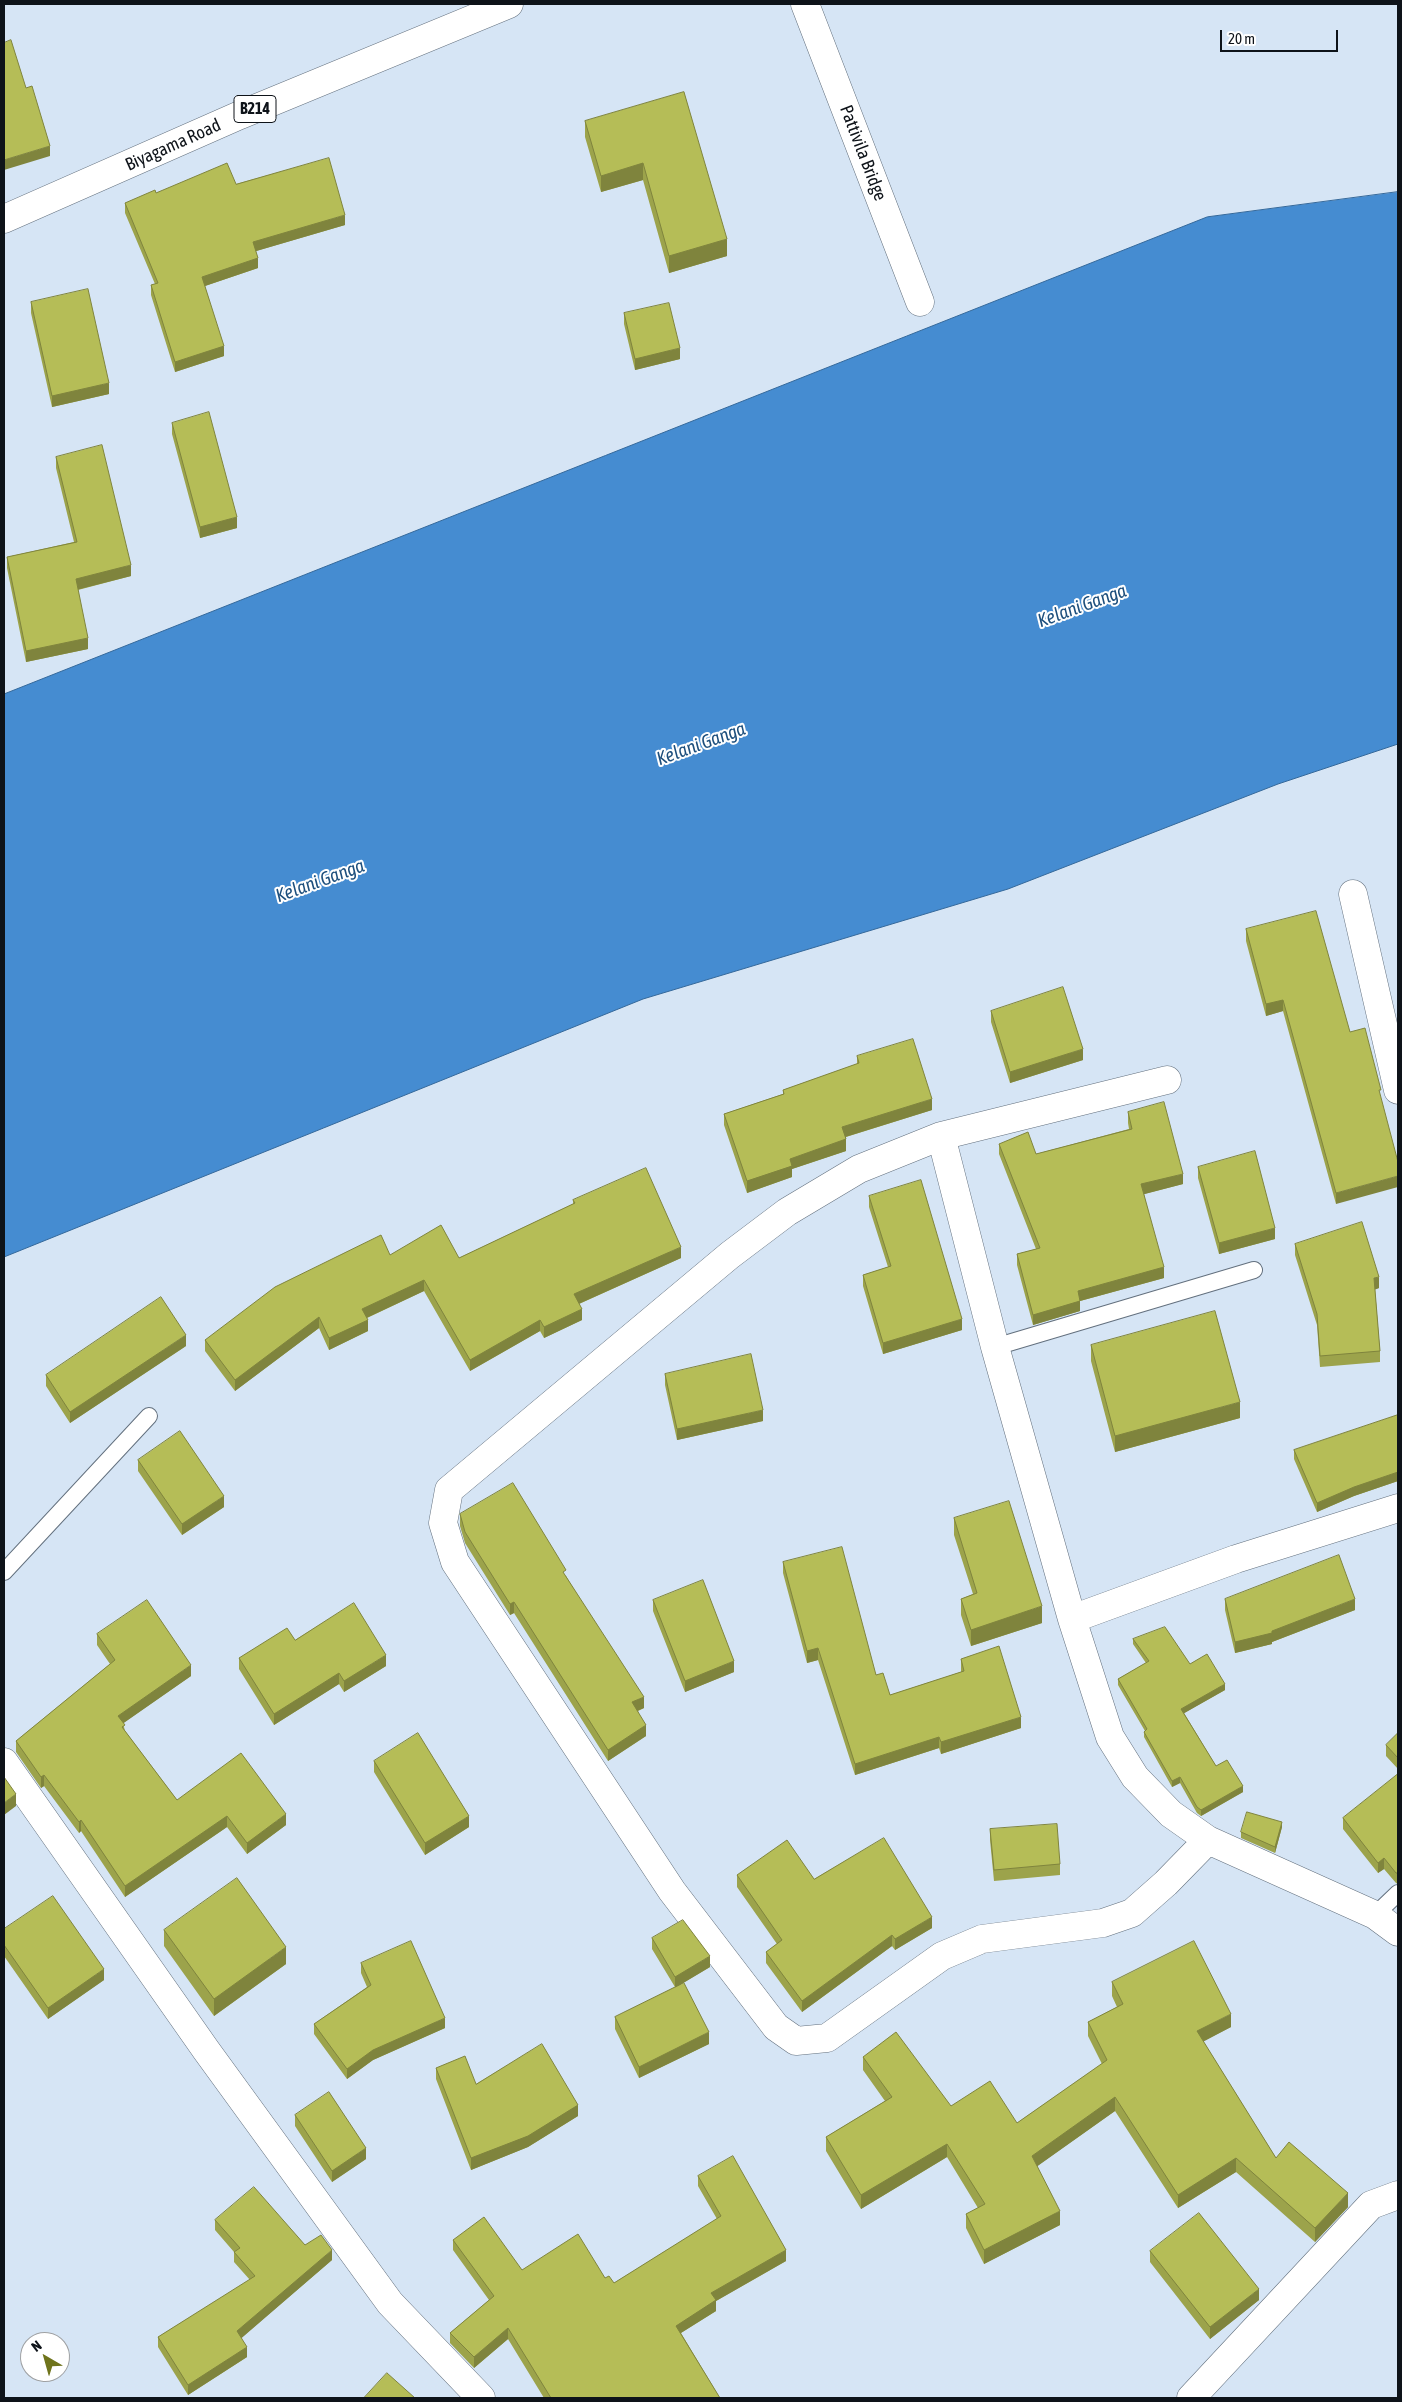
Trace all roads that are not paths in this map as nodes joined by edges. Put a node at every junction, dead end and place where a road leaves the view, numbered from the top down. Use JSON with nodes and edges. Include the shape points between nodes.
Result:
{"nodes":[{"id":1,"x":510,"y":4,"type":"edge"},
{"id":2,"x":805,"y":4,"type":"edge"},
{"id":3,"x":4,"y":219,"type":"edge"},
{"id":4,"x":920,"y":302,"type":"dead end"},
{"id":5,"x":1354,"y":894,"type":"dead end"},
{"id":6,"x":1168,"y":1080,"type":"dead end"},
{"id":7,"x":1398,"y":1090,"type":"edge"},
{"id":8,"x":941,"y":1136,"type":"junction"},
{"id":9,"x":1254,"y":1270,"type":"dead end"},
{"id":10,"x":995,"y":1347,"type":"junction"},
{"id":11,"x":149,"y":1416,"type":"dead end"},
{"id":12,"x":1398,"y":1508,"type":"edge"},
{"id":13,"x":4,"y":1572,"type":"edge"},
{"id":14,"x":1072,"y":1618,"type":"junction"},
{"id":15,"x":4,"y":1762,"type":"edge"},
{"id":16,"x":1208,"y":1840,"type":"junction"},
{"id":17,"x":1398,"y":1893,"type":"edge"},
{"id":18,"x":1375,"y":1915,"type":"junction"},
{"id":19,"x":1398,"y":1932,"type":"edge"},
{"id":20,"x":1398,"y":2195,"type":"edge"},
{"id":21,"x":481,"y":2398,"type":"edge"},
{"id":22,"x":1191,"y":2398,"type":"edge"}],
"edges":[{"from":1,"to":3,"type":"street","name":"Biyagama Road","number":"B214","via":[[240,115]]},
{"from":2,"to":4,"type":"street","name":"Pattivila Bridge"},
{"from":5,"to":7,"type":"street"},
{"from":6,"to":8,"type":"street"},
{"from":8,"to":10,"type":"street"},
{"from":8,"to":16,"type":"street","via":[[859,1169],[787,1212],[730,1255],[449,1490],[444,1523],[455,1562],[672,1891],[776,2027],[796,2041],[827,2038],[942,1956],[982,1939],[1103,1923],[1132,1912]]},
{"from":9,"to":10,"type":"lane"},
{"from":10,"to":14,"type":"street"},
{"from":11,"to":13,"type":"lane"},
{"from":12,"to":14,"type":"street","via":[[1236,1559]]},
{"from":14,"to":16,"type":"street","via":[[1110,1737],[1135,1777],[1170,1814]]},
{"from":15,"to":21,"type":"street","via":[[217,2066],[390,2303]]},
{"from":16,"to":18,"type":"street"},
{"from":17,"to":18,"type":"lane"},
{"from":18,"to":19,"type":"street"},
{"from":20,"to":22,"type":"street","via":[[1371,2204]]}]}
